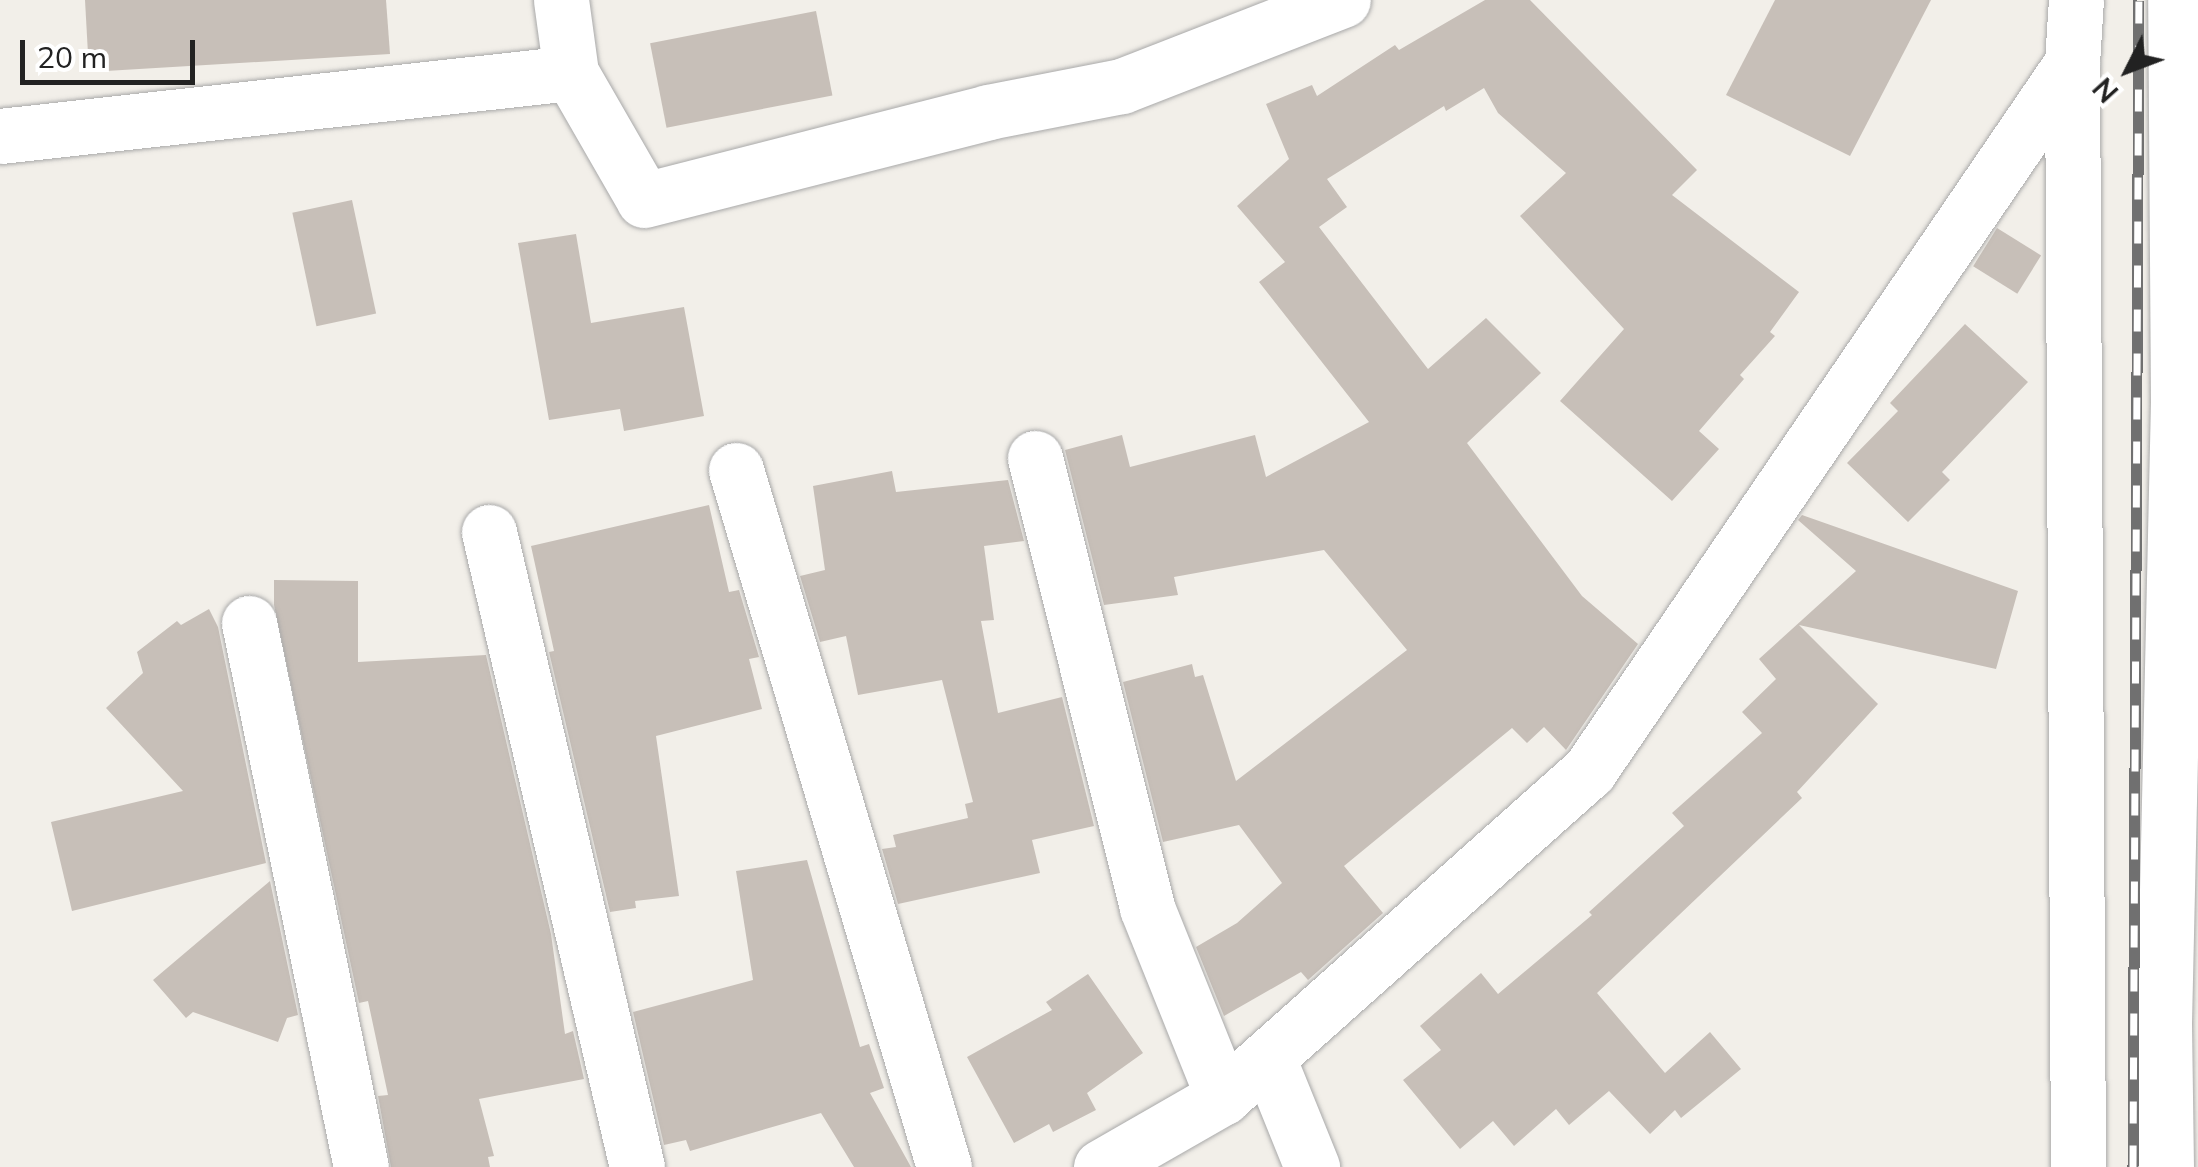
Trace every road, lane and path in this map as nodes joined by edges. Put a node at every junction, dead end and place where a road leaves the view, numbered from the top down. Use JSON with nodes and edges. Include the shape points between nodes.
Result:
{"nodes":[{"id":1,"x":561,"y":0,"type":"edge"},
{"id":2,"x":1344,"y":0,"type":"edge"},
{"id":3,"x":2076,"y":0,"type":"edge"},
{"id":4,"x":2175,"y":0,"type":"edge"},
{"id":5,"x":2072,"y":62,"type":"junction"},
{"id":6,"x":571,"y":73,"type":"junction"},
{"id":7,"x":0,"y":136,"type":"edge"},
{"id":8,"x":1035,"y":458,"type":"dead end"},
{"id":9,"x":736,"y":470,"type":"dead end"},
{"id":10,"x":489,"y":532,"type":"dead end"},
{"id":11,"x":248,"y":623,"type":"dead end"},
{"id":12,"x":1268,"y":1058,"type":"junction"},
{"id":13,"x":1223,"y":1098,"type":"junction"},
{"id":14,"x":362,"y":1167,"type":"edge"},
{"id":15,"x":637,"y":1167,"type":"edge"},
{"id":16,"x":944,"y":1167,"type":"edge"},
{"id":17,"x":1100,"y":1167,"type":"edge"},
{"id":18,"x":1312,"y":1167,"type":"edge"},
{"id":19,"x":2078,"y":1167,"type":"edge"},
{"id":20,"x":2166,"y":1167,"type":"edge"}],
"edges":[{"from":1,"to":6,"type":"street"},
{"from":2,"to":6,"type":"street","via":[[1122,86],[988,112],[644,200]]},
{"from":3,"to":5,"type":"street"},
{"from":4,"to":20,"type":"street","via":[[2178,403]]},
{"from":5,"to":12,"type":"street","via":[[1589,772]]},
{"from":5,"to":19,"type":"street"},
{"from":6,"to":7,"type":"street"},
{"from":8,"to":13,"type":"street","via":[[1147,908]]},
{"from":9,"to":16,"type":"street"},
{"from":10,"to":15,"type":"street"},
{"from":11,"to":14,"type":"street"},
{"from":12,"to":13,"type":"street"},
{"from":12,"to":18,"type":"street"},
{"from":13,"to":17,"type":"street"}]}
